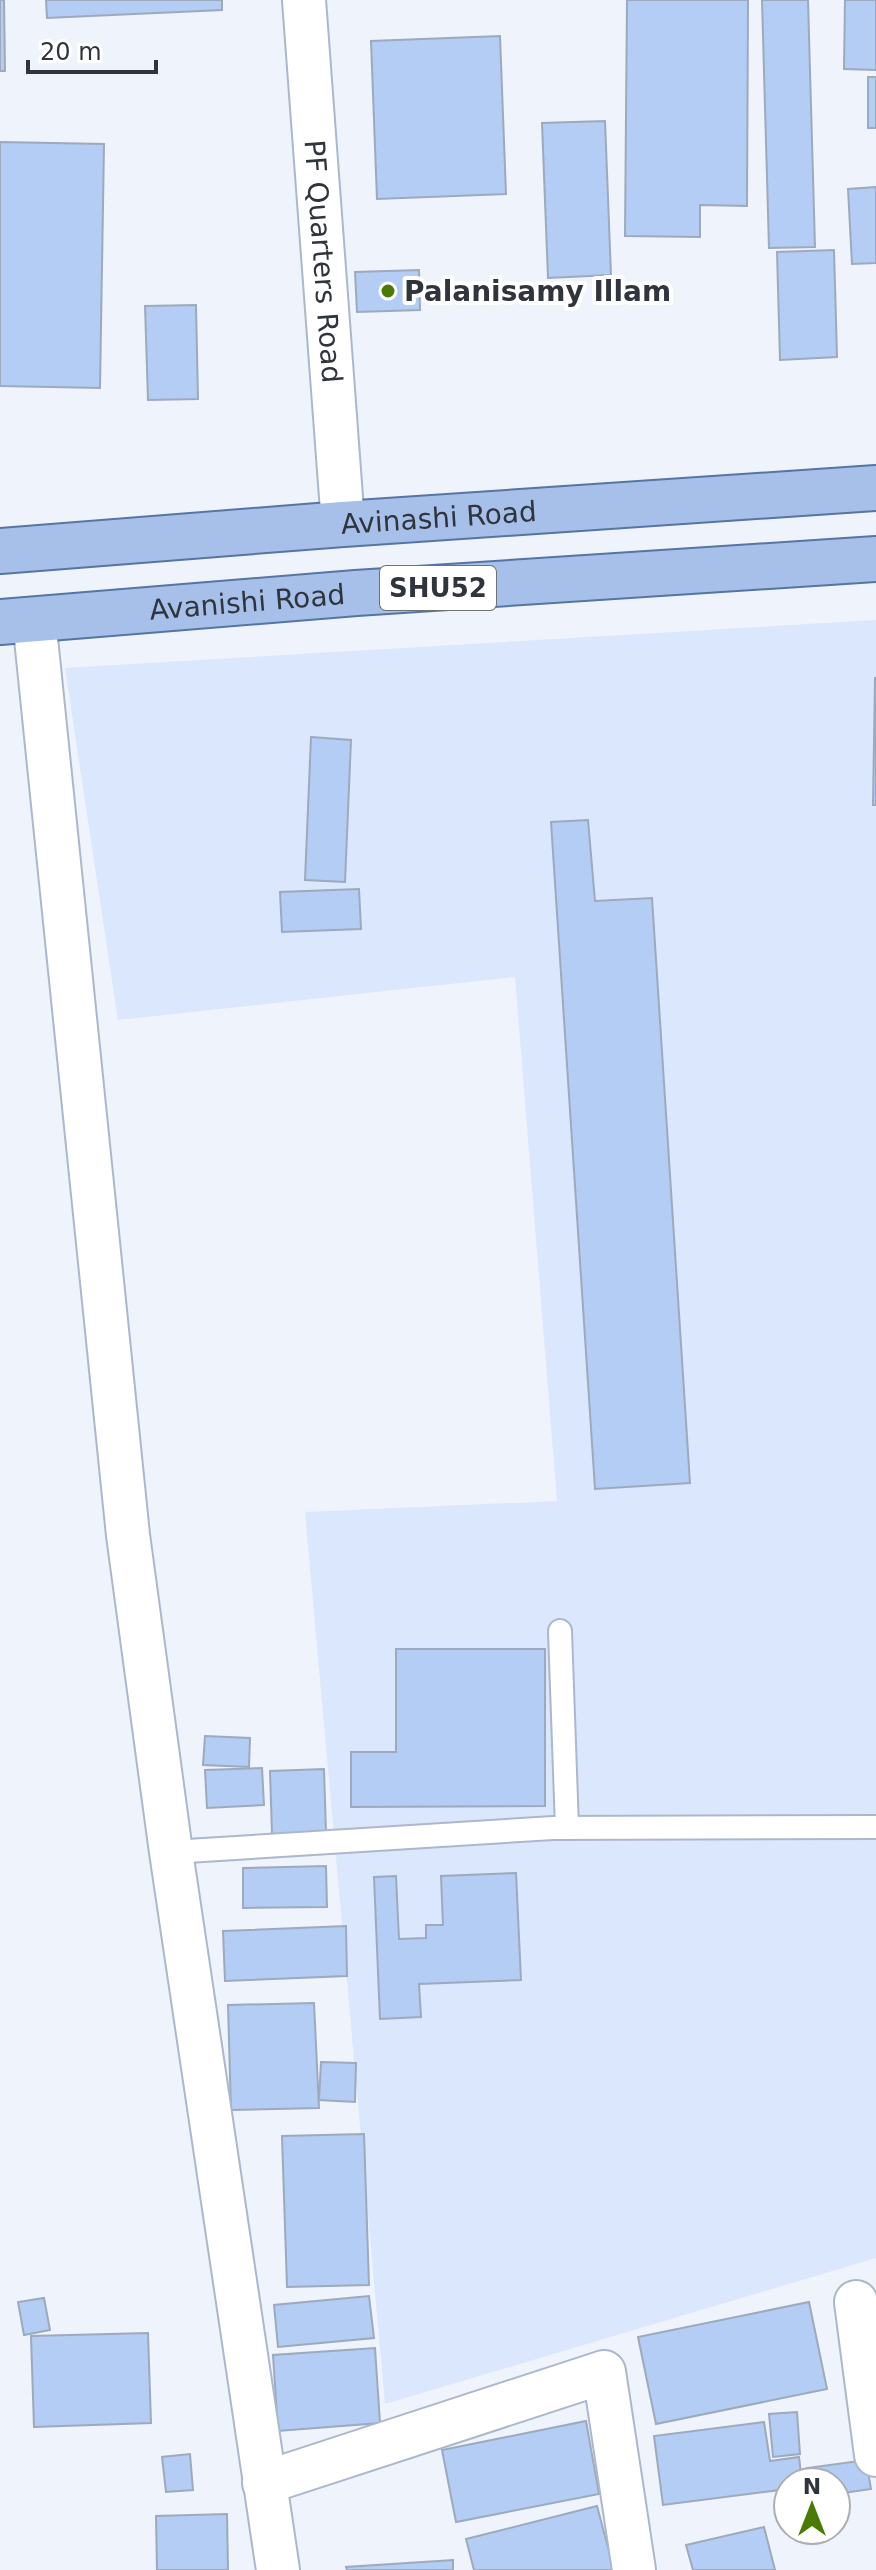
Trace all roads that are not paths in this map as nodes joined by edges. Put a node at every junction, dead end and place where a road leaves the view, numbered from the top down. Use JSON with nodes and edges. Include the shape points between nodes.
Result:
{"nodes":[{"id":1,"x":304,"y":0,"type":"edge"},
{"id":2,"x":876,"y":488,"type":"edge"},
{"id":3,"x":343,"y":524,"type":"junction"},
{"id":4,"x":0,"y":551,"type":"edge"},
{"id":5,"x":876,"y":559,"type":"edge"},
{"id":6,"x":17,"y":621,"type":"edge"},
{"id":7,"x":560,"y":1631,"type":"dead end"},
{"id":8,"x":876,"y":1827,"type":"edge"},
{"id":9,"x":567,"y":1828,"type":"junction"},
{"id":10,"x":171,"y":1852,"type":"junction"},
{"id":11,"x":856,"y":2302,"type":"dead end"},
{"id":12,"x":876,"y":2455,"type":"edge"},
{"id":13,"x":264,"y":2483,"type":"junction"},
{"id":14,"x":278,"y":2570,"type":"edge"},
{"id":15,"x":634,"y":2570,"type":"edge"}],
"edges":[{"from":1,"to":3,"type":"street","name":"PF Quarters Road"},
{"from":2,"to":3,"type":"main road","name":"Avinashi Road"},
{"from":3,"to":4,"type":"main road","name":"Avinashi Road"},
{"from":5,"to":6,"type":"main road","name":"Avanishi Road","number":"SHU52"},
{"from":6,"to":10,"type":"street"},
{"from":7,"to":9,"type":"lane"},
{"from":8,"to":9,"type":"lane"},
{"from":9,"to":10,"type":"lane"},
{"from":10,"to":13,"type":"street"},
{"from":11,"to":12,"type":"street"},
{"from":13,"to":14,"type":"street"},
{"from":13,"to":15,"type":"street","via":[[604,2372]]}]}
